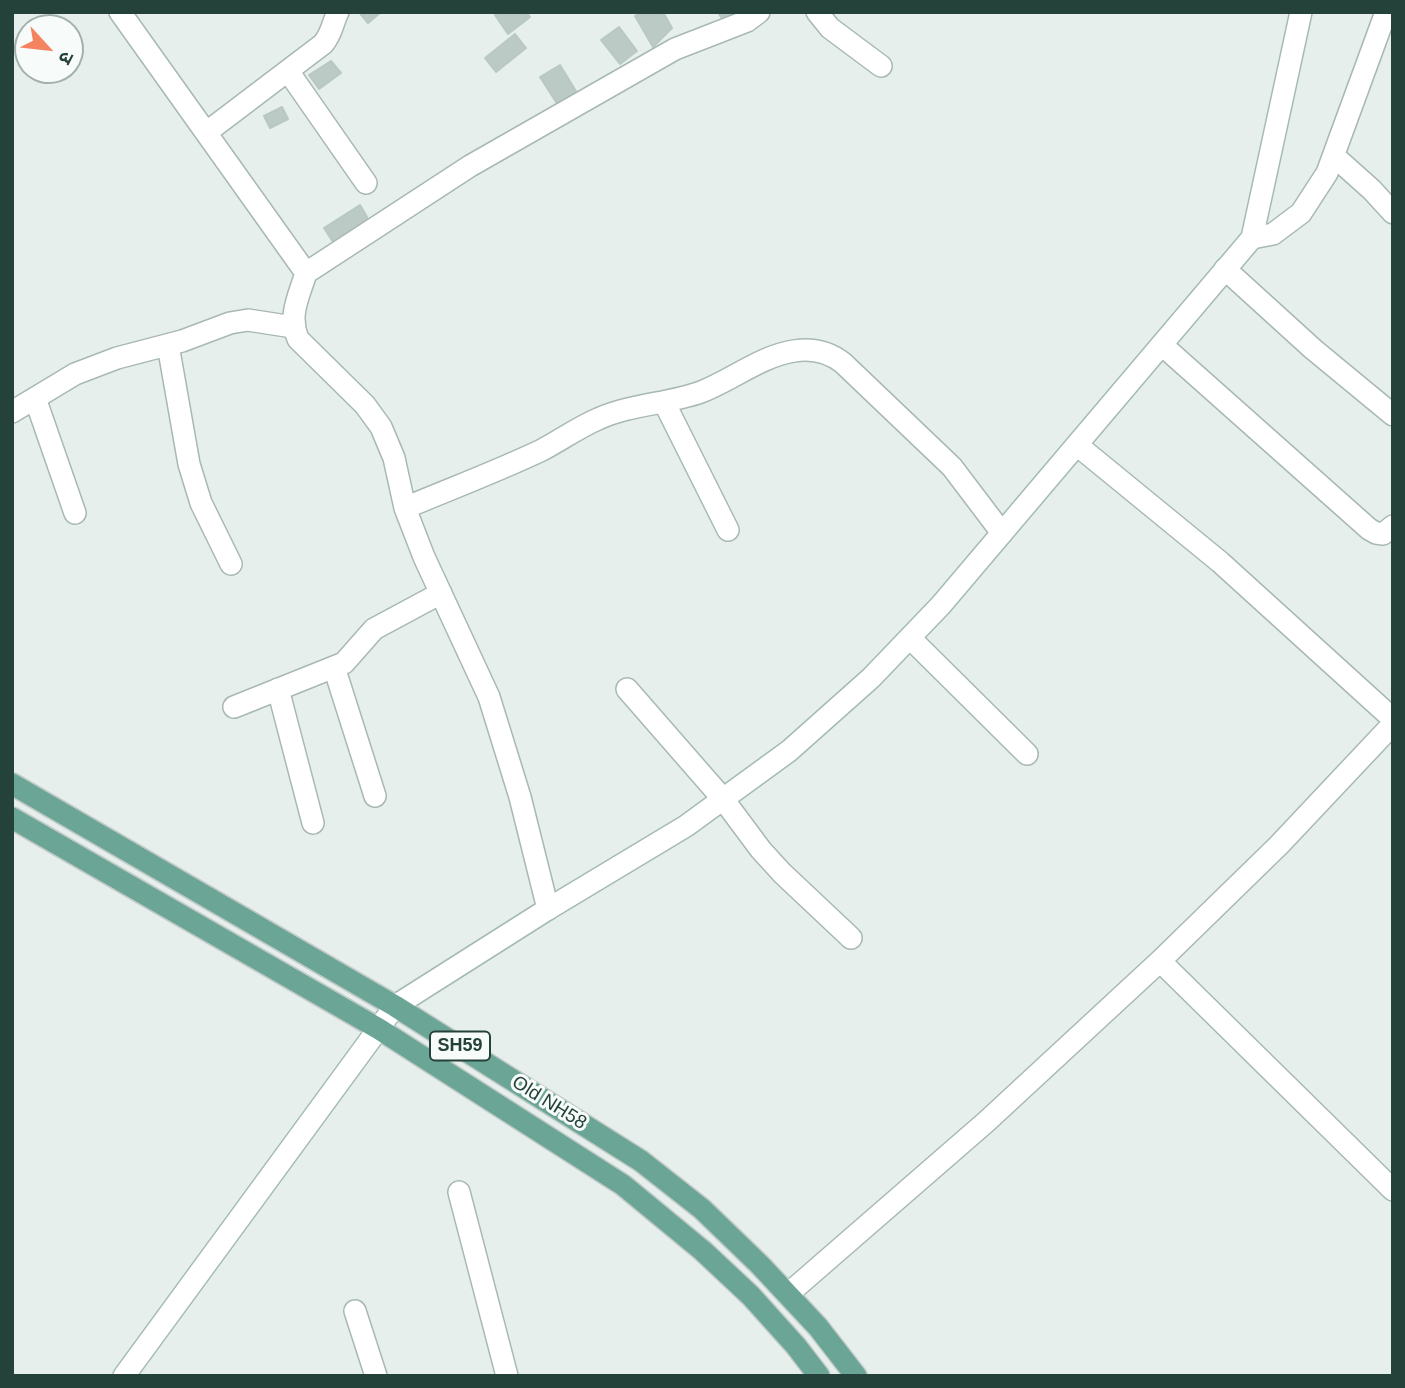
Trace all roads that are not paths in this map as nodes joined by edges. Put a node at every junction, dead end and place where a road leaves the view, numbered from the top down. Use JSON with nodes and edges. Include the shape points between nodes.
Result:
{"nodes":[{"id":1,"x":120,"y":12,"type":"edge"},
{"id":2,"x":338,"y":12,"type":"edge"},
{"id":3,"x":759,"y":12,"type":"edge"},
{"id":4,"x":817,"y":12,"type":"edge"},
{"id":5,"x":1301,"y":12,"type":"edge"},
{"id":6,"x":1386,"y":12,"type":"edge"},
{"id":7,"x":881,"y":66,"type":"dead end"},
{"id":8,"x":288,"y":71,"type":"junction"},
{"id":9,"x":207,"y":132,"type":"junction"},
{"id":10,"x":1334,"y":156,"type":"junction"},
{"id":11,"x":366,"y":183,"type":"dead end"},
{"id":12,"x":1393,"y":213,"type":"edge"},
{"id":13,"x":1252,"y":238,"type":"junction"},
{"id":14,"x":1225,"y":270,"type":"junction"},
{"id":15,"x":306,"y":273,"type":"junction"},
{"id":16,"x":293,"y":327,"type":"junction"},
{"id":17,"x":168,"y":345,"type":"junction"},
{"id":18,"x":1162,"y":345,"type":"junction"},
{"id":19,"x":35,"y":398,"type":"junction"},
{"id":20,"x":664,"y":402,"type":"junction"},
{"id":21,"x":12,"y":412,"type":"edge"},
{"id":22,"x":1393,"y":415,"type":"edge"},
{"id":23,"x":1077,"y":445,"type":"junction"},
{"id":24,"x":405,"y":509,"type":"junction"},
{"id":25,"x":75,"y":513,"type":"dead end"},
{"id":26,"x":1393,"y":526,"type":"edge"},
{"id":27,"x":727,"y":530,"type":"dead end"},
{"id":28,"x":1002,"y":533,"type":"junction"},
{"id":29,"x":231,"y":565,"type":"dead end"},
{"id":30,"x":441,"y":593,"type":"junction"},
{"id":31,"x":910,"y":638,"type":"junction"},
{"id":32,"x":334,"y":667,"type":"junction"},
{"id":33,"x":278,"y":689,"type":"junction"},
{"id":34,"x":627,"y":689,"type":"dead end"},
{"id":35,"x":234,"y":707,"type":"dead end"},
{"id":36,"x":1393,"y":722,"type":"edge"},
{"id":37,"x":1027,"y":754,"type":"dead end"},
{"id":38,"x":12,"y":784,"type":"edge"},
{"id":39,"x":375,"y":796,"type":"dead end"},
{"id":40,"x":723,"y":799,"type":"junction"},
{"id":41,"x":12,"y":818,"type":"edge"},
{"id":42,"x":313,"y":822,"type":"dead end"},
{"id":43,"x":548,"y":909,"type":"junction"},
{"id":44,"x":851,"y":938,"type":"dead end"},
{"id":45,"x":1160,"y":961,"type":"junction"},
{"id":46,"x":395,"y":1006,"type":"junction"},
{"id":47,"x":379,"y":1029,"type":"junction"},
{"id":48,"x":1393,"y":1190,"type":"edge"},
{"id":49,"x":458,"y":1192,"type":"dead end"},
{"id":50,"x":788,"y":1294,"type":"junction"},
{"id":51,"x":355,"y":1311,"type":"dead end"},
{"id":52,"x":132,"y":1373,"type":"edge"},
{"id":53,"x":376,"y":1376,"type":"edge"},
{"id":54,"x":508,"y":1376,"type":"edge"},
{"id":55,"x":819,"y":1376,"type":"edge"},
{"id":56,"x":856,"y":1376,"type":"edge"}],
"edges":[{"from":1,"to":9,"type":"street"},
{"from":2,"to":8,"type":"street","via":[[331,35]]},
{"from":3,"to":15,"type":"street","via":[[675,49],[482,159]]},
{"from":4,"to":7,"type":"street","via":[[830,28]]},
{"from":5,"to":13,"type":"street"},
{"from":6,"to":10,"type":"street"},
{"from":8,"to":9,"type":"street"},
{"from":8,"to":11,"type":"street"},
{"from":9,"to":15,"type":"street"},
{"from":10,"to":12,"type":"street"},
{"from":10,"to":13,"type":"street","via":[[1301,213],[1273,234]]},
{"from":13,"to":14,"type":"street"},
{"from":14,"to":18,"type":"street"},
{"from":14,"to":22,"type":"street"},
{"from":15,"to":16,"type":"street","via":[[292,315]]},
{"from":16,"to":17,"type":"street","via":[[248,320]]},
{"from":16,"to":24,"type":"street","via":[[298,339],[358,397],[381,427],[394,458]]},
{"from":17,"to":19,"type":"street","via":[[75,374]]},
{"from":17,"to":29,"type":"street","via":[[189,464],[201,503]]},
{"from":18,"to":23,"type":"street"},
{"from":18,"to":26,"type":"street","via":[[1369,529],[1384,534]]},
{"from":19,"to":21,"type":"street"},
{"from":19,"to":25,"type":"street"},
{"from":20,"to":24,"type":"street","via":[[598,419],[517,462]]},
{"from":20,"to":27,"type":"street"},
{"from":20,"to":28,"type":"street","via":[[720,385],[771,357],[794,351],[831,354],[952,467]]},
{"from":23,"to":28,"type":"street"},
{"from":23,"to":36,"type":"street","via":[[1230,571]]},
{"from":24,"to":30,"type":"street"},
{"from":28,"to":31,"type":"street"},
{"from":30,"to":32,"type":"street","via":[[374,629],[352,656]]},
{"from":30,"to":43,"type":"street","via":[[489,697]]},
{"from":31,"to":37,"type":"street"},
{"from":31,"to":40,"type":"street","via":[[789,751]]},
{"from":32,"to":33,"type":"street"},
{"from":32,"to":39,"type":"street"},
{"from":33,"to":35,"type":"street"},
{"from":33,"to":42,"type":"street"},
{"from":34,"to":40,"type":"street"},
{"from":36,"to":45,"type":"street","via":[[1279,845]]},
{"from":38,"to":46,"type":"main road","name":"Old NH58","number":"SH59"},
{"from":40,"to":43,"type":"street"},
{"from":40,"to":44,"type":"street","via":[[782,873]]},
{"from":41,"to":47,"type":"main road","name":"Old NH58","number":"SH59"},
{"from":43,"to":46,"type":"street"},
{"from":45,"to":48,"type":"street"},
{"from":45,"to":50,"type":"street","via":[[986,1122]]},
{"from":46,"to":47,"type":"street"},
{"from":46,"to":50,"type":"main road","name":"Old NH58","number":"SH59","via":[[641,1161],[702,1209]]},
{"from":47,"to":52,"type":"street"},
{"from":47,"to":55,"type":"main road","name":"Old NH58","number":"SH59","via":[[623,1185],[751,1296]]},
{"from":49,"to":54,"type":"street"},
{"from":50,"to":56,"type":"main road","name":"Old NH58","number":"SH59"},
{"from":51,"to":53,"type":"street"}]}
